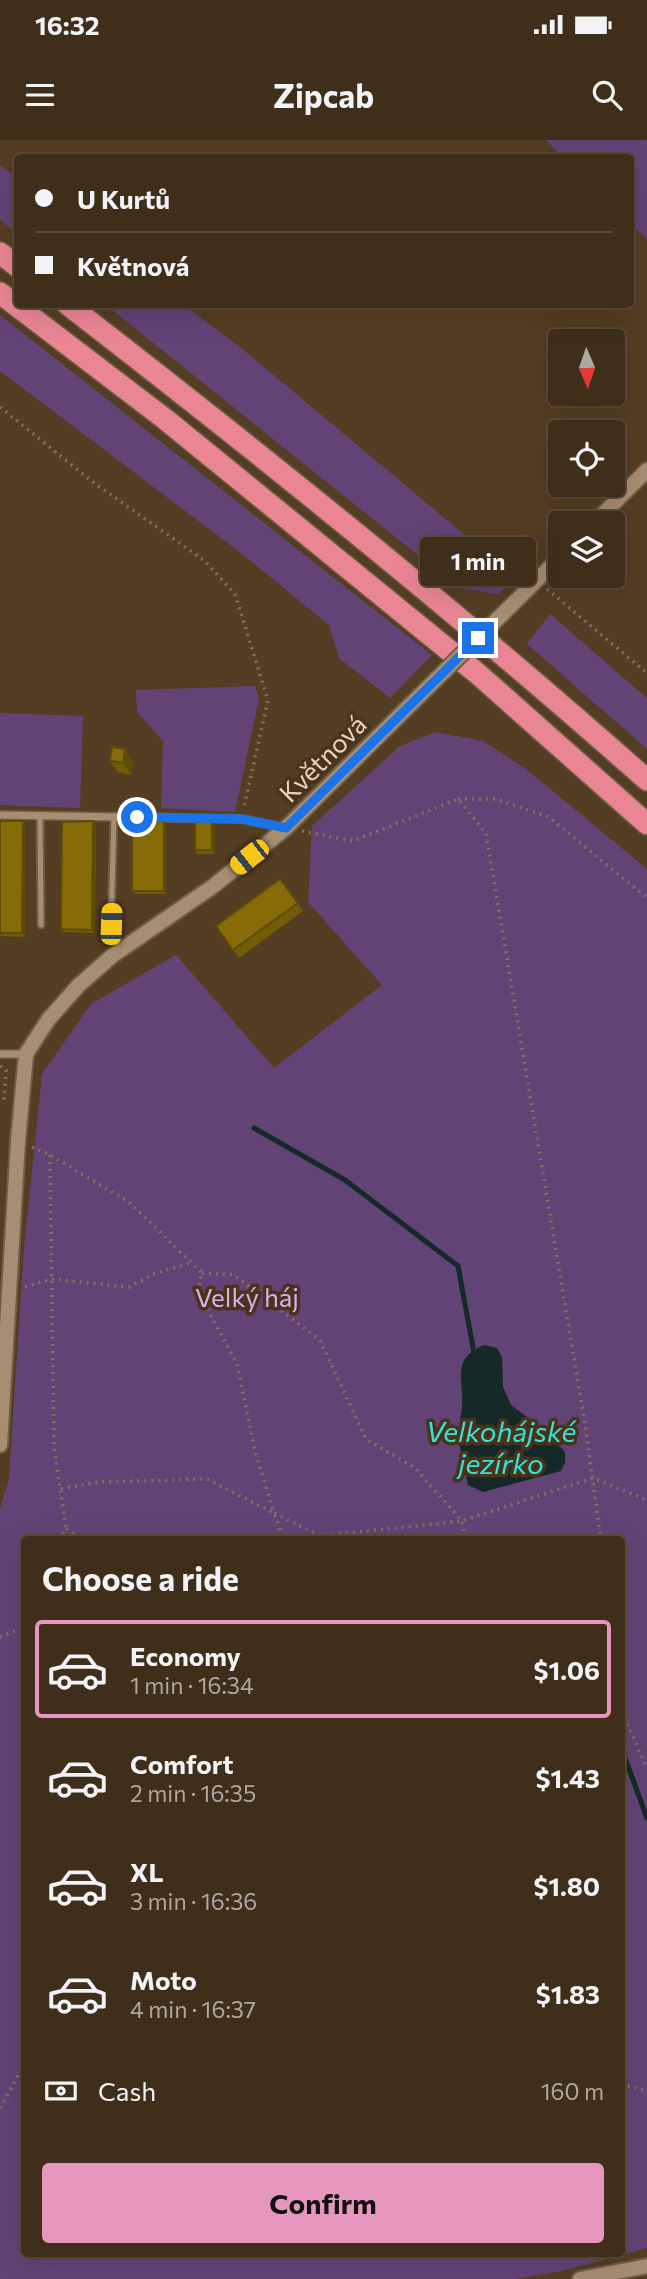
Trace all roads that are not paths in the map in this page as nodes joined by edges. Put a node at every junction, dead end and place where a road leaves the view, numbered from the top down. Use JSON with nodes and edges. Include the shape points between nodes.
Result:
{"nodes":[{"id":1,"x":0,"y":253,"type":"edge"},
{"id":2,"x":14,"y":264,"type":"edge"},
{"id":3,"x":0,"y":293,"type":"edge"},
{"id":4,"x":14,"y":304,"type":"edge"},
{"id":5,"x":20,"y":308,"type":"edge"},
{"id":6,"x":72,"y":308,"type":"edge"},
{"id":7,"x":647,"y":470,"type":"edge"},
{"id":8,"x":606,"y":511,"type":"edge"},
{"id":9,"x":548,"y":569,"type":"edge"},
{"id":10,"x":647,"y":780,"type":"edge"},
{"id":11,"x":0,"y":815,"type":"edge"},
{"id":12,"x":40,"y":816,"type":"junction"},
{"id":13,"x":114,"y":816,"type":"junction"},
{"id":14,"x":647,"y":824,"type":"edge"},
{"id":15,"x":286,"y":828,"type":"junction"},
{"id":16,"x":111,"y":924,"type":"dead end"},
{"id":17,"x":41,"y":925,"type":"dead end"},
{"id":18,"x":0,"y":1054,"type":"edge"},
{"id":19,"x":26,"y":1054,"type":"junction"},
{"id":20,"x":0,"y":1445,"type":"edge"},
{"id":21,"x":647,"y":2266,"type":"edge"},
{"id":22,"x":580,"y":2279,"type":"edge"}],
"edges":[{"from":1,"to":2,"type":"highway"},
{"from":3,"to":4,"type":"highway"},
{"from":5,"to":14,"type":"highway","via":[[165,419],[467,665]]},
{"from":6,"to":10,"type":"highway","via":[[497,648]]},
{"from":7,"to":8,"type":"street"},
{"from":9,"to":15,"type":"street","name":"Květnová","bridge":true},
{"from":11,"to":12,"type":"street"},
{"from":12,"to":13,"type":"street"},
{"from":12,"to":17,"type":"lane"},
{"from":13,"to":15,"type":"street","via":[[242,819]]},
{"from":13,"to":16,"type":"lane"},
{"from":15,"to":19,"type":"street","name":"Květnová","via":[[212,887],[112,956],[48,1020]]},
{"from":18,"to":19,"type":"street"},
{"from":19,"to":20,"type":"street","name":"Květnová"},
{"from":21,"to":22,"type":"street"}]}
